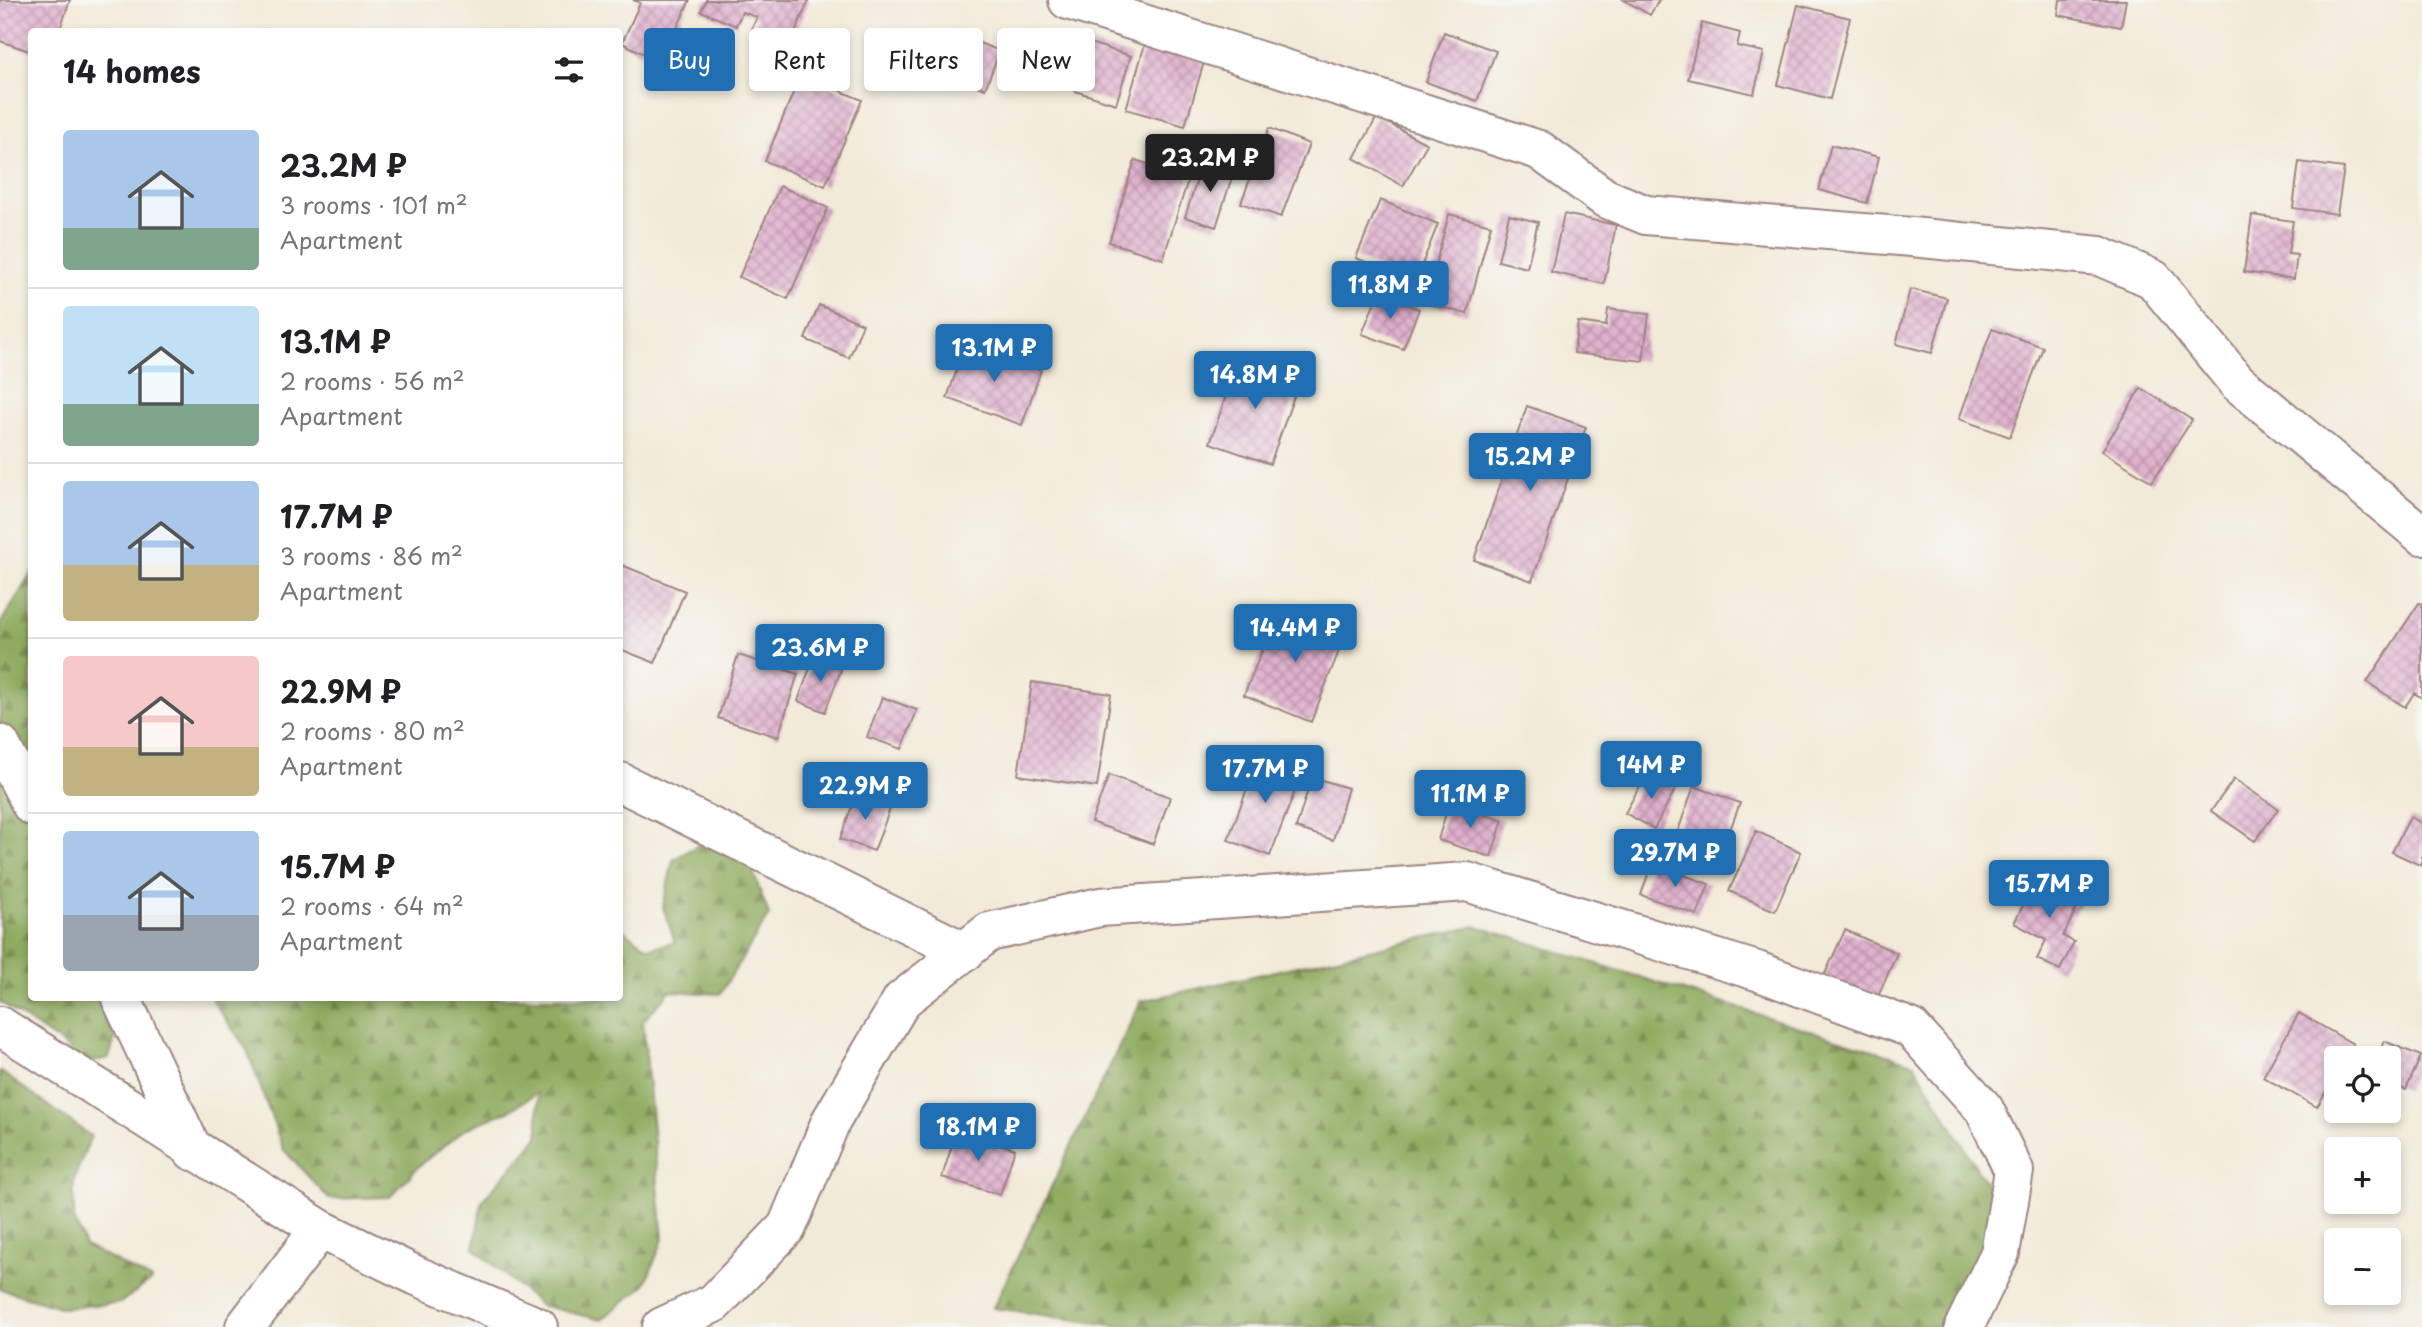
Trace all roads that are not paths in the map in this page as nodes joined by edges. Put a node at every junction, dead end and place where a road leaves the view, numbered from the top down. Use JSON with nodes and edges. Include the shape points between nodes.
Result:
{"nodes":[{"id":1,"x":1068,"y":0,"type":"edge"},
{"id":2,"x":2422,"y":536,"type":"edge"},
{"id":3,"x":0,"y":744,"type":"edge"},
{"id":4,"x":623,"y":783,"type":"edge"},
{"id":5,"x":28,"y":798,"type":"edge"},
{"id":6,"x":965,"y":951,"type":"junction"},
{"id":7,"x":122,"y":1001,"type":"edge"},
{"id":8,"x":0,"y":1026,"type":"edge"},
{"id":9,"x":193,"y":1151,"type":"junction"},
{"id":10,"x":320,"y":1229,"type":"junction"},
{"id":11,"x":245,"y":1327,"type":"edge"},
{"id":12,"x":538,"y":1327,"type":"edge"},
{"id":13,"x":662,"y":1327,"type":"edge"},
{"id":14,"x":1964,"y":1327,"type":"edge"}],
"edges":[{"from":1,"to":2,"type":"street","via":[[1539,150],[1605,198],[1646,215],[2099,256],[2152,279],[2237,382]]},
{"from":3,"to":5,"type":"street"},
{"from":4,"to":6,"type":"street"},
{"from":6,"to":13,"type":"street","via":[[902,1000],[831,1121],[787,1227],[714,1303]]},
{"from":6,"to":14,"type":"street","via":[[989,932],[1100,907],[1467,882],[1757,971],[1911,1028],[1984,1109],[2014,1171],[2000,1253]]},
{"from":7,"to":9,"type":"street"},
{"from":8,"to":9,"type":"street"},
{"from":9,"to":10,"type":"street"},
{"from":10,"to":11,"type":"street"},
{"from":10,"to":12,"type":"street","via":[[416,1276]]}]}
